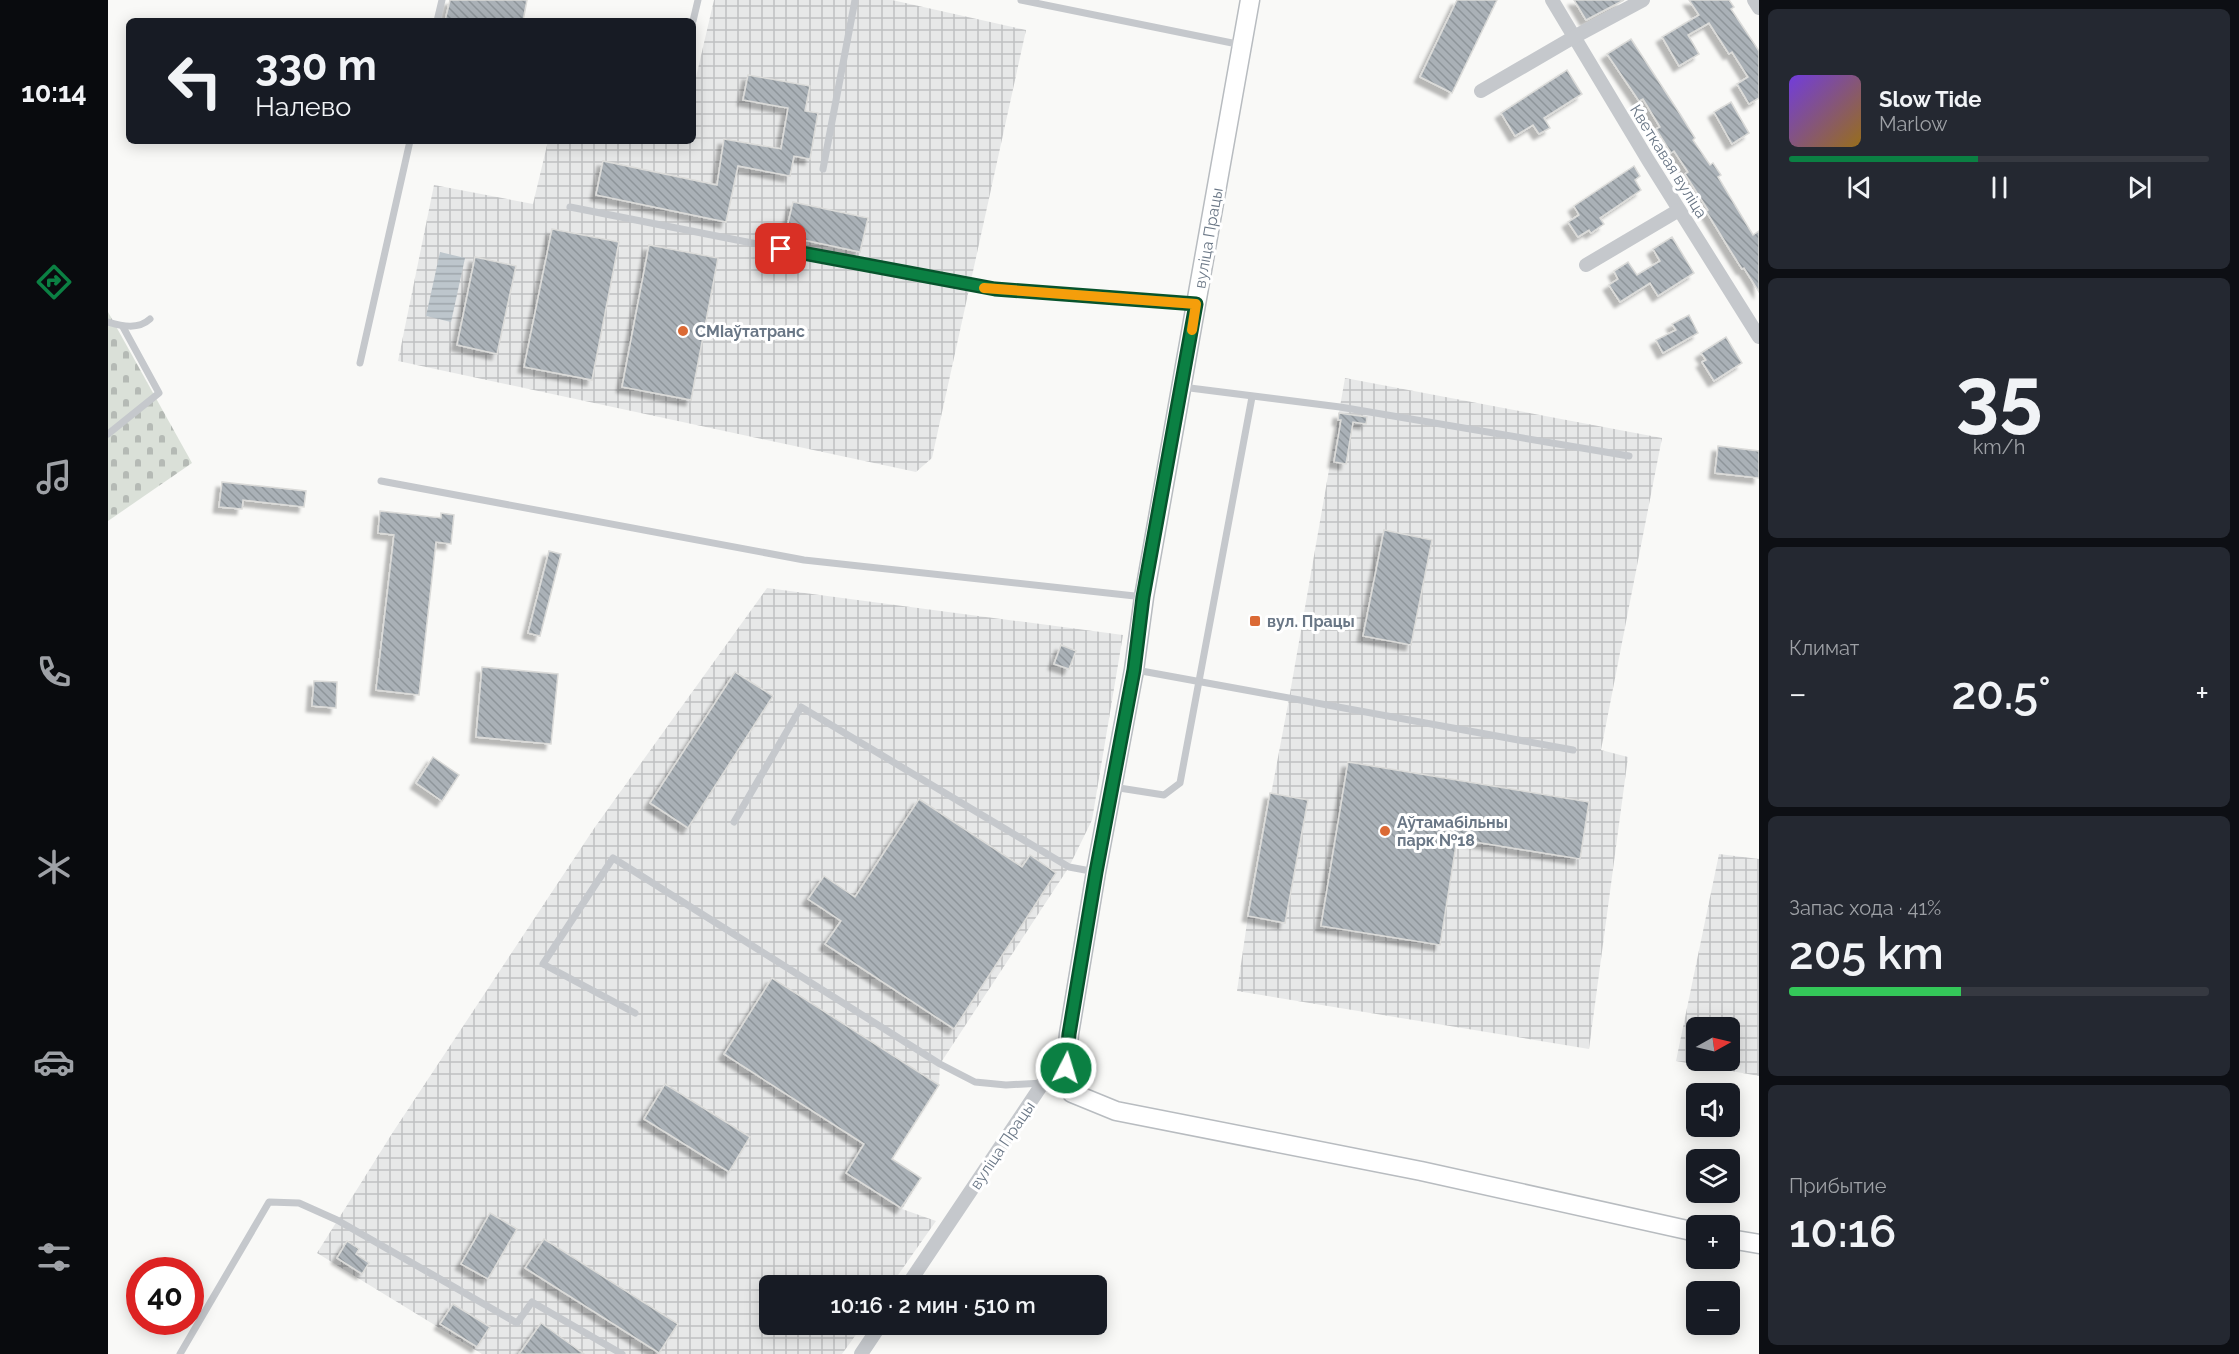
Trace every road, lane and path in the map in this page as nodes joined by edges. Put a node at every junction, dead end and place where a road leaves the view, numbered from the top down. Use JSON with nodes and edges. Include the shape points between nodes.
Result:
{"nodes":[{"id":1,"x":442,"y":0,"type":"edge"},
{"id":2,"x":698,"y":0,"type":"edge"},
{"id":3,"x":855,"y":0,"type":"edge"},
{"id":4,"x":1021,"y":0,"type":"edge"},
{"id":5,"x":1250,"y":0,"type":"edge"},
{"id":6,"x":1552,"y":0,"type":"edge"},
{"id":7,"x":1643,"y":0,"type":"edge"},
{"id":8,"x":1754,"y":0,"type":"edge"},
{"id":9,"x":1037,"y":2,"type":"edge"},
{"id":10,"x":1759,"y":8,"type":"edge"},
{"id":11,"x":438,"y":18,"type":"edge"},
{"id":12,"x":694,"y":18,"type":"edge"},
{"id":13,"x":1574,"y":37,"type":"junction"},
{"id":14,"x":1242,"y":45,"type":"junction"},
{"id":15,"x":1481,"y":91,"type":"dead end"},
{"id":16,"x":409,"y":144,"type":"edge"},
{"id":17,"x":823,"y":169,"type":"dead end"},
{"id":18,"x":570,"y":207,"type":"dead end"},
{"id":19,"x":1679,"y":210,"type":"junction"},
{"id":20,"x":1586,"y":265,"type":"dead end"},
{"id":21,"x":1196,"y":304,"type":"junction"},
{"id":22,"x":150,"y":319,"type":"dead end"},
{"id":23,"x":108,"y":322,"type":"edge"},
{"id":24,"x":123,"y":327,"type":"junction"},
{"id":25,"x":1759,"y":337,"type":"edge"},
{"id":26,"x":360,"y":363,"type":"dead end"},
{"id":27,"x":1182,"y":387,"type":"junction"},
{"id":28,"x":1252,"y":397,"type":"junction"},
{"id":29,"x":108,"y":434,"type":"edge"},
{"id":30,"x":1629,"y":456,"type":"dead end"},
{"id":31,"x":381,"y":481,"type":"dead end"},
{"id":32,"x":1143,"y":597,"type":"junction"},
{"id":33,"x":1134,"y":670,"type":"junction"},
{"id":34,"x":1199,"y":681,"type":"junction"},
{"id":35,"x":1573,"y":750,"type":"dead end"},
{"id":36,"x":1113,"y":787,"type":"junction"},
{"id":37,"x":734,"y":822,"type":"dead end"},
{"id":38,"x":1096,"y":872,"type":"junction"},
{"id":39,"x":635,"y":1013,"type":"dead end"},
{"id":40,"x":1043,"y":1083,"type":"junction"},
{"id":41,"x":1072,"y":1093,"type":"junction"},
{"id":42,"x":1686,"y":1230,"type":"edge"},
{"id":43,"x":1740,"y":1241,"type":"edge"},
{"id":44,"x":1759,"y":1245,"type":"edge"},
{"id":45,"x":914,"y":1275,"type":"edge"},
{"id":46,"x":874,"y":1335,"type":"edge"},
{"id":47,"x":180,"y":1354,"type":"edge"},
{"id":48,"x":622,"y":1354,"type":"edge"},
{"id":49,"x":861,"y":1354,"type":"edge"}],
"edges":[{"from":1,"to":11,"type":"lane"},
{"from":2,"to":12,"type":"lane"},
{"from":3,"to":17,"type":"lane"},
{"from":4,"to":9,"type":"lane"},
{"from":5,"to":14,"type":"street","name":"вуліца Працы"},
{"from":6,"to":13,"type":"street","name":"Кветкавая вуліца"},
{"from":7,"to":13,"type":"street"},
{"from":8,"to":10,"type":"street"},
{"from":9,"to":14,"type":"lane"},
{"from":13,"to":15,"type":"street"},
{"from":13,"to":19,"type":"street","name":"Кветкавая вуліца"},
{"from":14,"to":21,"type":"street","name":"вуліца Працы"},
{"from":16,"to":26,"type":"lane"},
{"from":18,"to":21,"type":"lane","via":[[969,286]]},
{"from":19,"to":20,"type":"street"},
{"from":19,"to":25,"type":"street","name":"Кветкавая вуліца"},
{"from":21,"to":27,"type":"street","name":"вуліца Працы"},
{"from":22,"to":24,"type":"lane","via":[[144,324]]},
{"from":23,"to":24,"type":"lane"},
{"from":24,"to":29,"type":"lane","via":[[159,393]]},
{"from":27,"to":28,"type":"lane"},
{"from":27,"to":32,"type":"street","name":"вуліца Працы"},
{"from":28,"to":30,"type":"lane","via":[[1340,407]]},
{"from":28,"to":34,"type":"lane"},
{"from":31,"to":32,"type":"lane","via":[[804,560]]},
{"from":32,"to":33,"type":"street","name":"вуліца Працы"},
{"from":33,"to":34,"type":"lane"},
{"from":33,"to":36,"type":"street","name":"вуліца Працы"},
{"from":34,"to":35,"type":"lane"},
{"from":34,"to":36,"type":"lane","via":[[1180,783],[1164,795]]},
{"from":36,"to":38,"type":"street","name":"вуліца Працы"},
{"from":37,"to":38,"type":"lane","via":[[801,707],[1069,867]]},
{"from":38,"to":41,"type":"street","name":"вуліца Працы","via":[[1069,1034],[1066,1068]]},
{"from":39,"to":40,"type":"lane","via":[[543,964],[613,858],[940,1064],[975,1082]]},
{"from":40,"to":41,"type":"street","name":"вуліца Працы"},
{"from":40,"to":45,"type":"street","name":"вуліца Працы"},
{"from":41,"to":42,"type":"street","via":[[1116,1111],[1421,1171]]},
{"from":43,"to":44,"type":"street"},
{"from":46,"to":49,"type":"street"},
{"from":47,"to":48,"type":"lane","via":[[269,1202],[299,1203],[337,1220],[518,1323],[532,1302]]}]}
